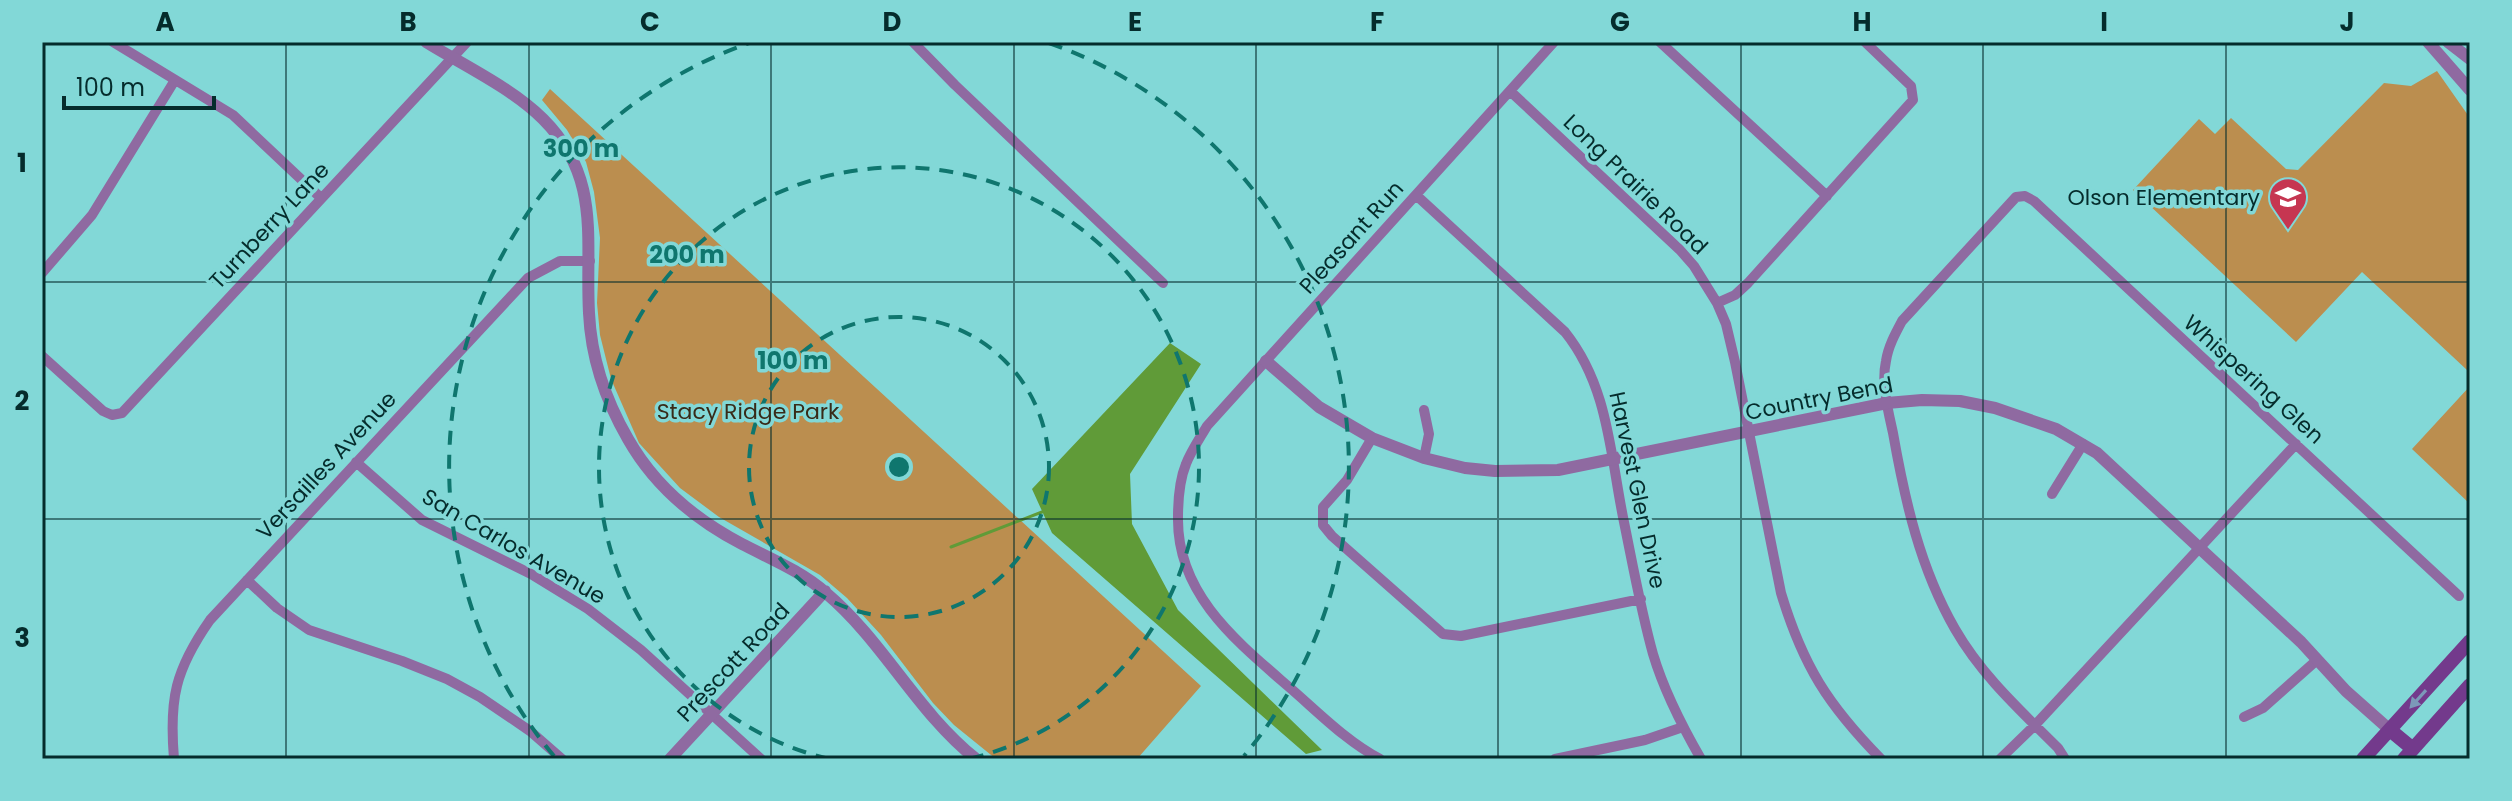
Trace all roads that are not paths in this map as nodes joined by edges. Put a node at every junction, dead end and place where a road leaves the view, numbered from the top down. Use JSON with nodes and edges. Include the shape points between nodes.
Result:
{"nodes":[{"id":1,"x":113,"y":42,"type":"edge"},
{"id":2,"x":426,"y":42,"type":"edge"},
{"id":3,"x":467,"y":42,"type":"edge"},
{"id":4,"x":913,"y":42,"type":"edge"},
{"id":5,"x":1554,"y":42,"type":"edge"},
{"id":6,"x":1660,"y":42,"type":"edge"},
{"id":7,"x":1865,"y":42,"type":"edge"},
{"id":8,"x":2428,"y":42,"type":"edge"},
{"id":9,"x":2448,"y":42,"type":"edge"},
{"id":10,"x":452,"y":58,"type":"junction"},
{"id":11,"x":2470,"y":59,"type":"edge"},
{"id":12,"x":175,"y":80,"type":"junction"},
{"id":13,"x":2470,"y":90,"type":"edge"},
{"id":14,"x":1510,"y":91,"type":"junction"},
{"id":15,"x":1416,"y":195,"type":"junction"},
{"id":16,"x":1827,"y":196,"type":"junction"},
{"id":17,"x":321,"y":198,"type":"junction"},
{"id":18,"x":590,"y":261,"type":"junction"},
{"id":19,"x":42,"y":273,"type":"edge"},
{"id":20,"x":1163,"y":283,"type":"dead end"},
{"id":21,"x":1717,"y":303,"type":"junction"},
{"id":22,"x":42,"y":356,"type":"edge"},
{"id":23,"x":1266,"y":361,"type":"junction"},
{"id":24,"x":1887,"y":403,"type":"junction"},
{"id":25,"x":1424,"y":410,"type":"dead end"},
{"id":26,"x":1749,"y":431,"type":"junction"},
{"id":27,"x":1372,"y":438,"type":"junction"},
{"id":28,"x":2083,"y":444,"type":"junction"},
{"id":29,"x":2296,"y":444,"type":"junction"},
{"id":30,"x":1424,"y":458,"type":"junction"},
{"id":31,"x":1612,"y":460,"type":"junction"},
{"id":32,"x":356,"y":462,"type":"junction"},
{"id":33,"x":2052,"y":494,"type":"dead end"},
{"id":34,"x":2200,"y":547,"type":"junction"},
{"id":35,"x":247,"y":580,"type":"junction"},
{"id":36,"x":825,"y":591,"type":"junction"},
{"id":37,"x":2459,"y":596,"type":"dead end"},
{"id":38,"x":1641,"y":599,"type":"junction"},
{"id":39,"x":2470,"y":641,"type":"edge"},
{"id":40,"x":2317,"y":660,"type":"junction"},
{"id":41,"x":2470,"y":685,"type":"edge"},
{"id":42,"x":711,"y":714,"type":"junction"},
{"id":43,"x":2244,"y":717,"type":"dead end"},
{"id":44,"x":2035,"y":725,"type":"junction"},
{"id":45,"x":1683,"y":727,"type":"junction"},
{"id":46,"x":2390,"y":730,"type":"junction"},
{"id":47,"x":2409,"y":754,"type":"edge"},
{"id":48,"x":174,"y":759,"type":"edge"},
{"id":49,"x":562,"y":759,"type":"edge"},
{"id":50,"x":670,"y":759,"type":"edge"},
{"id":51,"x":761,"y":759,"type":"edge"},
{"id":52,"x":976,"y":759,"type":"edge"},
{"id":53,"x":1380,"y":759,"type":"edge"},
{"id":54,"x":1555,"y":759,"type":"edge"},
{"id":55,"x":1701,"y":759,"type":"edge"},
{"id":56,"x":1881,"y":759,"type":"edge"},
{"id":57,"x":2000,"y":759,"type":"edge"},
{"id":58,"x":2065,"y":759,"type":"edge"},
{"id":59,"x":2363,"y":759,"type":"edge"}],
"edges":[{"from":1,"to":12,"type":"street"},
{"from":2,"to":10,"type":"street"},
{"from":3,"to":10,"type":"street","name":"Turnberry Lane"},
{"from":4,"to":20,"type":"street"},
{"from":5,"to":14,"type":"street","name":"Pleasant Run"},
{"from":6,"to":16,"type":"street"},
{"from":7,"to":16,"type":"street","via":[[1914,94]]},
{"from":8,"to":13,"type":"street"},
{"from":9,"to":11,"type":"street"},
{"from":10,"to":17,"type":"street","name":"Turnberry Lane"},
{"from":10,"to":18,"type":"street","via":[[529,106],[557,135],[588,207]]},
{"from":12,"to":17,"type":"street","via":[[233,115]]},
{"from":12,"to":19,"type":"street","via":[[92,215]]},
{"from":14,"to":15,"type":"street","name":"Pleasant Run"},
{"from":14,"to":21,"type":"street","name":"Long Prairie Road","via":[[1680,250]]},
{"from":15,"to":23,"type":"street","name":"Pleasant Run"},
{"from":15,"to":31,"type":"street","name":"Harvest Glen Drive","via":[[1580,350],[1594,376]]},
{"from":16,"to":21,"type":"street","via":[[1748,283]]},
{"from":17,"to":22,"type":"street","name":"Turnberry Lane","via":[[122,413],[103,411]]},
{"from":18,"to":32,"type":"street","name":"Versailles Avenue","via":[[560,261],[528,278]]},
{"from":18,"to":36,"type":"street","via":[[589,314],[598,367],[616,417],[643,463],[699,517]]},
{"from":21,"to":26,"type":"street","name":"Long Prairie Road"},
{"from":23,"to":27,"type":"street","name":"Country Bend","via":[[1319,407]]},
{"from":23,"to":53,"type":"street","name":"Pleasant Run","via":[[1207,426],[1185,464],[1178,532],[1186,569],[1203,603],[1228,632],[1342,733]]},
{"from":24,"to":26,"type":"street","name":"Country Bend"},
{"from":24,"to":28,"type":"street","name":"Country Bend","via":[[1960,401],[1995,408],[2033,419]]},
{"from":24,"to":29,"type":"street","name":"Whispering Glen","via":[[1886,361],[1902,321],[2020,196],[2034,201]]},
{"from":24,"to":44,"type":"street","via":[[1916,541],[1932,584],[1985,673]]},
{"from":25,"to":30,"type":"street","via":[[1429,434]]},
{"from":26,"to":31,"type":"street","name":"Country Bend"},
{"from":26,"to":56,"type":"street","name":"Long Prairie Road","via":[[1791,628],[1827,698]]},
{"from":27,"to":30,"type":"street","name":"Country Bend"},
{"from":27,"to":38,"type":"street","via":[[1323,507],[1321,519],[1326,530],[1436,629],[1452,636]]},
{"from":28,"to":33,"type":"street"},
{"from":28,"to":34,"type":"street","name":"Country Bend"},
{"from":29,"to":34,"type":"street"},
{"from":29,"to":37,"type":"street","name":"Whispering Glen"},
{"from":30,"to":31,"type":"street","name":"Country Bend","via":[[1465,468],[1526,472]]},
{"from":31,"to":38,"type":"street","name":"Harvest Glen Drive"},
{"from":32,"to":35,"type":"street","name":"Versailles Avenue"},
{"from":32,"to":42,"type":"street","name":"San Carlos Avenue","via":[[422,520],[521,568],[588,609]]},
{"from":34,"to":40,"type":"street","name":"Country Bend"},
{"from":34,"to":44,"type":"street"},
{"from":35,"to":48,"type":"street","name":"Versailles Avenue","via":[[210,620],[184,661],[173,705]]},
{"from":35,"to":49,"type":"street","via":[[309,630],[402,661],[480,697]]},
{"from":36,"to":42,"type":"street","name":"Prescott Road"},
{"from":36,"to":52,"type":"street","via":[[879,647],[939,726]]},
{"from":38,"to":45,"type":"street","name":"Harvest Glen Drive","via":[[1653,654]]},
{"from":39,"to":46,"type":"main road","one_way":true},
{"from":40,"to":43,"type":"street","via":[[2263,708]]},
{"from":40,"to":46,"type":"street","name":"Country Bend"},
{"from":41,"to":47,"type":"main road"},
{"from":42,"to":50,"type":"street","name":"Prescott Road"},
{"from":42,"to":51,"type":"street","name":"San Carlos Avenue"},
{"from":44,"to":57,"type":"street"},
{"from":44,"to":58,"type":"street"},
{"from":45,"to":54,"type":"street"},
{"from":45,"to":55,"type":"street","name":"Harvest Glen Drive"},
{"from":46,"to":47,"type":"main road"},
{"from":46,"to":59,"type":"main road"}]}
